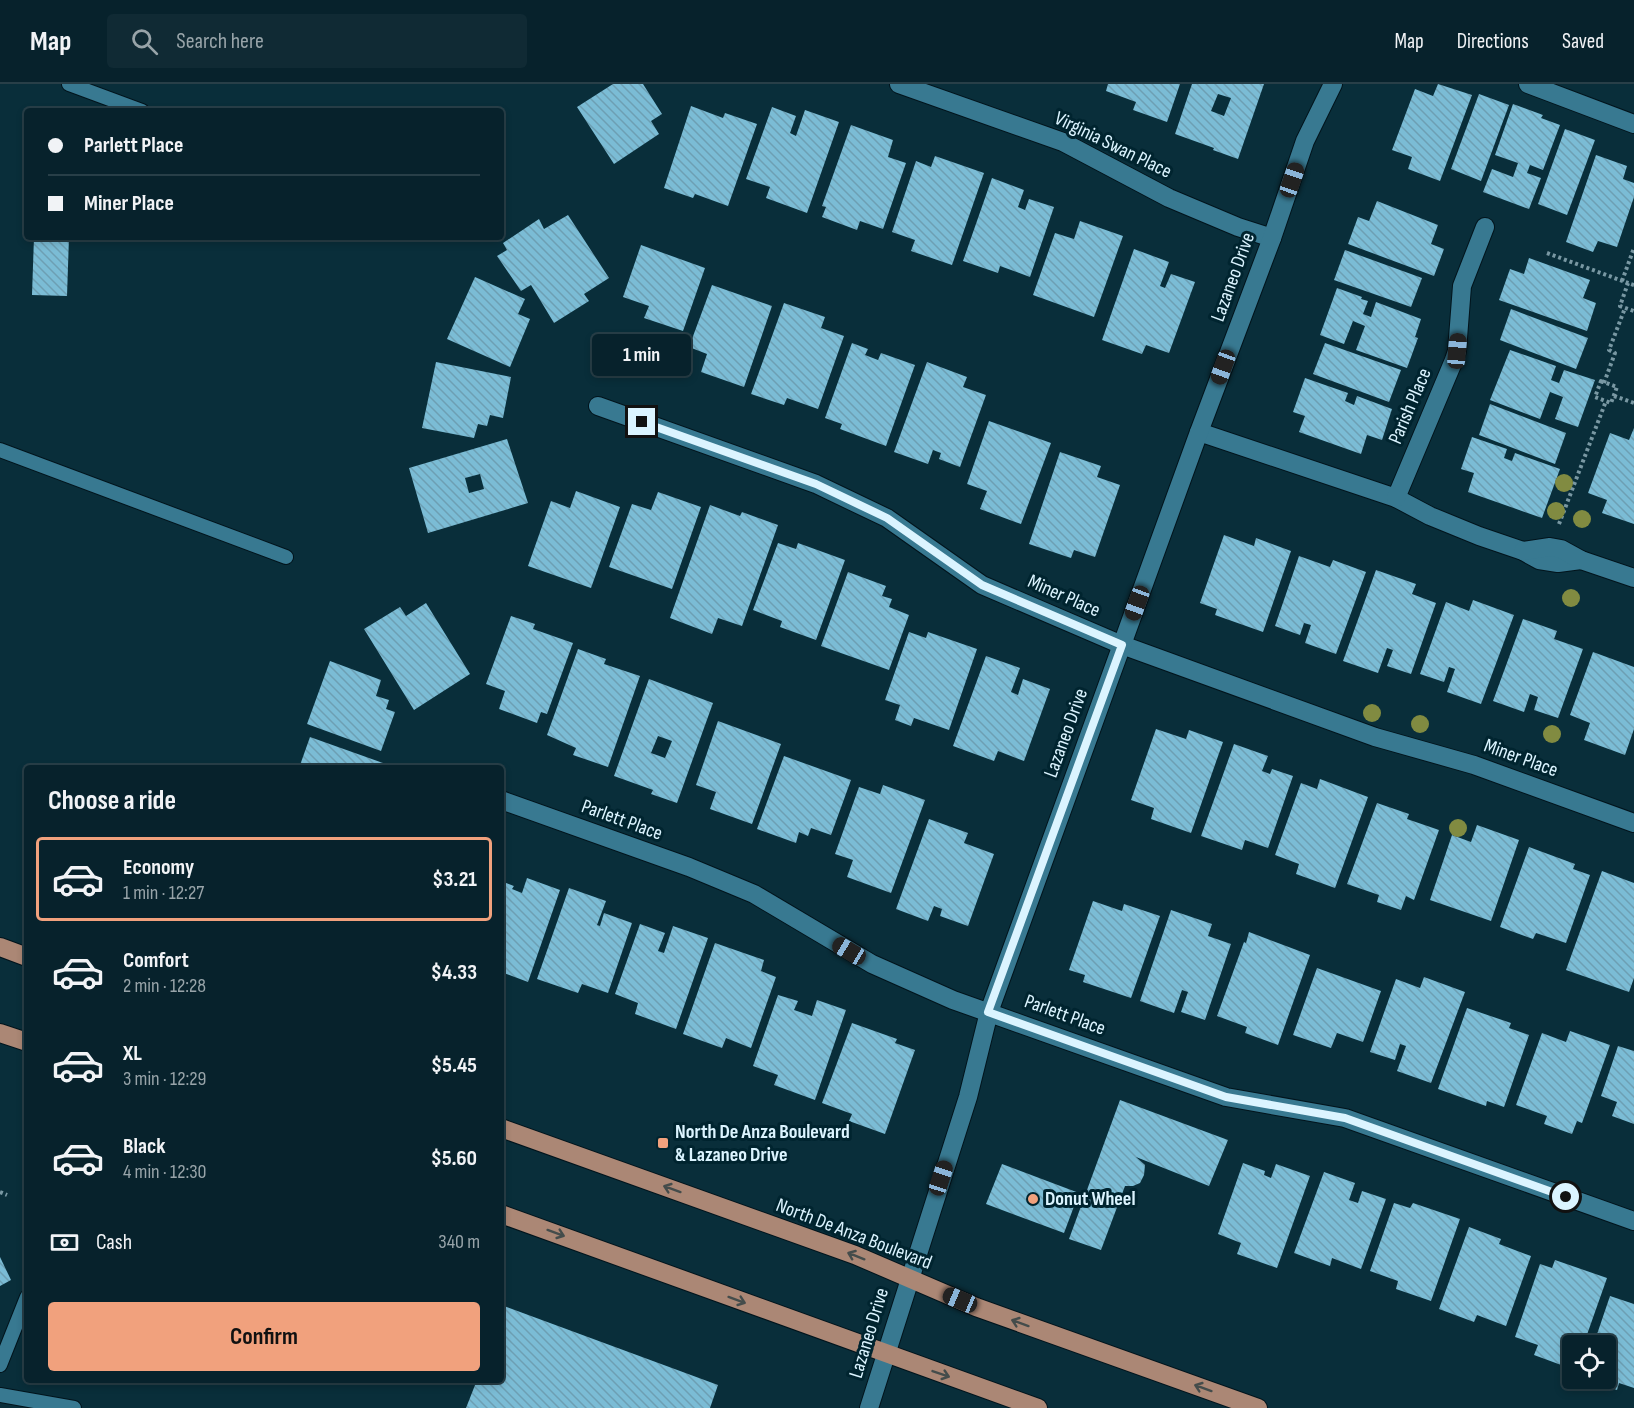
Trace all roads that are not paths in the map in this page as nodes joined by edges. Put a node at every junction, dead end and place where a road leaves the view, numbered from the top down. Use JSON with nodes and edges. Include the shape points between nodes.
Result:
{"nodes":[{"id":1,"x":69,"y":84,"type":"edge"},
{"id":2,"x":900,"y":84,"type":"edge"},
{"id":3,"x":1333,"y":84,"type":"edge"},
{"id":4,"x":1528,"y":84,"type":"edge"},
{"id":5,"x":134,"y":108,"type":"edge"},
{"id":6,"x":1634,"y":124,"type":"edge"},
{"id":7,"x":1485,"y":227,"type":"dead end"},
{"id":8,"x":1272,"y":238,"type":"junction"},
{"id":9,"x":598,"y":406,"type":"dead end"},
{"id":10,"x":1199,"y":432,"type":"junction"},
{"id":11,"x":0,"y":450,"type":"edge"},
{"id":12,"x":1396,"y":498,"type":"junction"},
{"id":13,"x":1523,"y":551,"type":"junction"},
{"id":14,"x":286,"y":557,"type":"dead end"},
{"id":15,"x":1581,"y":560,"type":"junction"},
{"id":16,"x":1634,"y":578,"type":"edge"},
{"id":17,"x":1122,"y":645,"type":"junction"},
{"id":18,"x":504,"y":801,"type":"edge"},
{"id":19,"x":1634,"y":823,"type":"edge"},
{"id":20,"x":0,"y":947,"type":"edge"},
{"id":21,"x":24,"y":956,"type":"edge"},
{"id":22,"x":988,"y":1012,"type":"junction"},
{"id":23,"x":0,"y":1033,"type":"edge"},
{"id":24,"x":24,"y":1041,"type":"edge"},
{"id":25,"x":504,"y":1129,"type":"edge"},
{"id":26,"x":504,"y":1215,"type":"edge"},
{"id":27,"x":1634,"y":1221,"type":"edge"},
{"id":28,"x":910,"y":1279,"type":"junction"},
{"id":29,"x":24,"y":1305,"type":"edge"},
{"id":30,"x":886,"y":1354,"type":"junction"},
{"id":31,"x":0,"y":1365,"type":"edge"},
{"id":32,"x":0,"y":1395,"type":"edge"},
{"id":33,"x":74,"y":1408,"type":"edge"},
{"id":34,"x":869,"y":1408,"type":"edge"},
{"id":35,"x":1038,"y":1408,"type":"edge"},
{"id":36,"x":1258,"y":1408,"type":"edge"}],
"edges":[{"from":1,"to":5,"type":"lane"},
{"from":2,"to":8,"type":"street","name":"Virginia Swan Place","via":[[1063,142],[1169,198]]},
{"from":3,"to":8,"type":"street","name":"Lazaneo Drive","via":[[1305,141]]},
{"from":4,"to":6,"type":"street"},
{"from":7,"to":12,"type":"street","name":"Parish Place","via":[[1462,286],[1454,360]]},
{"from":8,"to":10,"type":"street","name":"Lazaneo Drive"},
{"from":9,"to":17,"type":"street","name":"Miner Place","via":[[816,484],[887,518],[982,585]]},
{"from":10,"to":12,"type":"street"},
{"from":10,"to":17,"type":"street","name":"Lazaneo Drive"},
{"from":11,"to":14,"type":"lane"},
{"from":12,"to":13,"type":"street","via":[[1479,537]]},
{"from":13,"to":15,"type":"street","via":[[1547,562]]},
{"from":13,"to":15,"type":"street","via":[[1562,549]]},
{"from":15,"to":16,"type":"street"},
{"from":17,"to":19,"type":"street","name":"Miner Place"},
{"from":17,"to":22,"type":"street","name":"Lazaneo Drive"},
{"from":18,"to":22,"type":"street","name":"Parlett Place","via":[[754,894],[872,964]]},
{"from":20,"to":21,"type":"main road"},
{"from":22,"to":27,"type":"street","name":"Parlett Place","via":[[1226,1097],[1345,1118]]},
{"from":22,"to":28,"type":"street","name":"Lazaneo Drive","via":[[968,1097]]},
{"from":23,"to":24,"type":"main road"},
{"from":28,"to":25,"type":"main road","name":"North De Anza Boulevard","one_way":true,"via":[[855,1255]]},
{"from":26,"to":30,"type":"main road","one_way":true},
{"from":28,"to":30,"type":"street","name":"Lazaneo Drive"},
{"from":36,"to":28,"type":"main road","name":"North De Anza Boulevard","one_way":true,"via":[[976,1307]]},
{"from":29,"to":31,"type":"lane"},
{"from":30,"to":34,"type":"street","name":"Lazaneo Drive"},
{"from":30,"to":35,"type":"main road","one_way":true},
{"from":32,"to":33,"type":"lane"}]}
